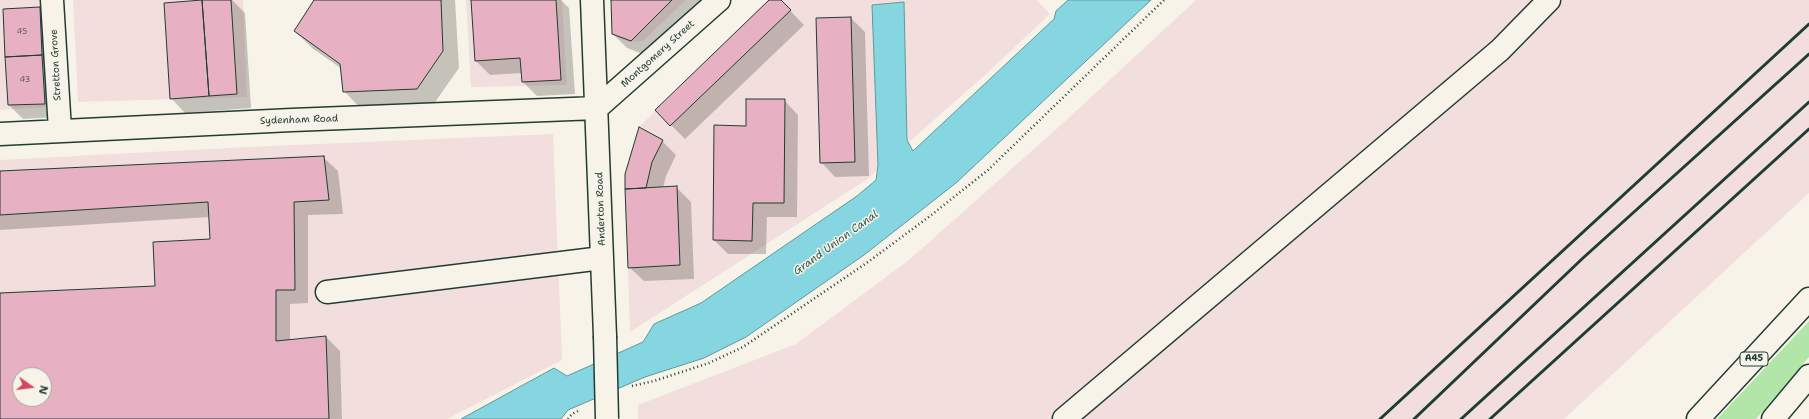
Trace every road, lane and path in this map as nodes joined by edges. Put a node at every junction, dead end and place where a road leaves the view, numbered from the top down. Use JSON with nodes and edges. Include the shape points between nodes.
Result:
{"nodes":[{"id":1,"x":52,"y":0,"type":"edge"},
{"id":2,"x":592,"y":0,"type":"edge"},
{"id":3,"x":719,"y":0,"type":"edge"},
{"id":4,"x":1164,"y":0,"type":"edge"},
{"id":5,"x":1549,"y":0,"type":"edge"},
{"id":6,"x":597,"y":108,"type":"junction"},
{"id":7,"x":60,"y":130,"type":"junction"},
{"id":8,"x":0,"y":134,"type":"edge"},
{"id":9,"x":602,"y":258,"type":"junction"},
{"id":10,"x":327,"y":292,"type":"dead end"},
{"id":11,"x":1809,"y":299,"type":"edge"},
{"id":12,"x":1809,"y":376,"type":"edge"},
{"id":13,"x":630,"y":387,"type":"dead end"},
{"id":14,"x":587,"y":407,"type":"dead end"},
{"id":15,"x":568,"y":419,"type":"edge"},
{"id":16,"x":607,"y":419,"type":"edge"},
{"id":17,"x":1064,"y":419,"type":"edge"},
{"id":18,"x":1698,"y":419,"type":"edge"},
{"id":19,"x":1773,"y":419,"type":"edge"}],
"edges":[{"from":1,"to":7,"type":"main road","name":"Stretton Grove"},
{"from":2,"to":6,"type":"main road","name":"Anderton Road"},
{"from":3,"to":6,"type":"main road","name":"Montgomery Street"},
{"from":4,"to":13,"type":"path","via":[[988,170],[868,262],[743,347],[709,363]]},
{"from":5,"to":17,"type":"main road","via":[[1500,50]]},
{"from":6,"to":7,"type":"main road","name":"Sydenham Road"},
{"from":6,"to":9,"type":"main road","name":"Anderton Road"},
{"from":7,"to":8,"type":"main road","name":"Sydenham Road"},
{"from":9,"to":10,"type":"main road"},
{"from":9,"to":16,"type":"main road","name":"Anderton Road","bridge":true},
{"from":11,"to":18,"type":"main road","number":"A45"},
{"from":12,"to":19,"type":"main road"},
{"from":14,"to":15,"type":"path","via":[[572,414]]}]}
